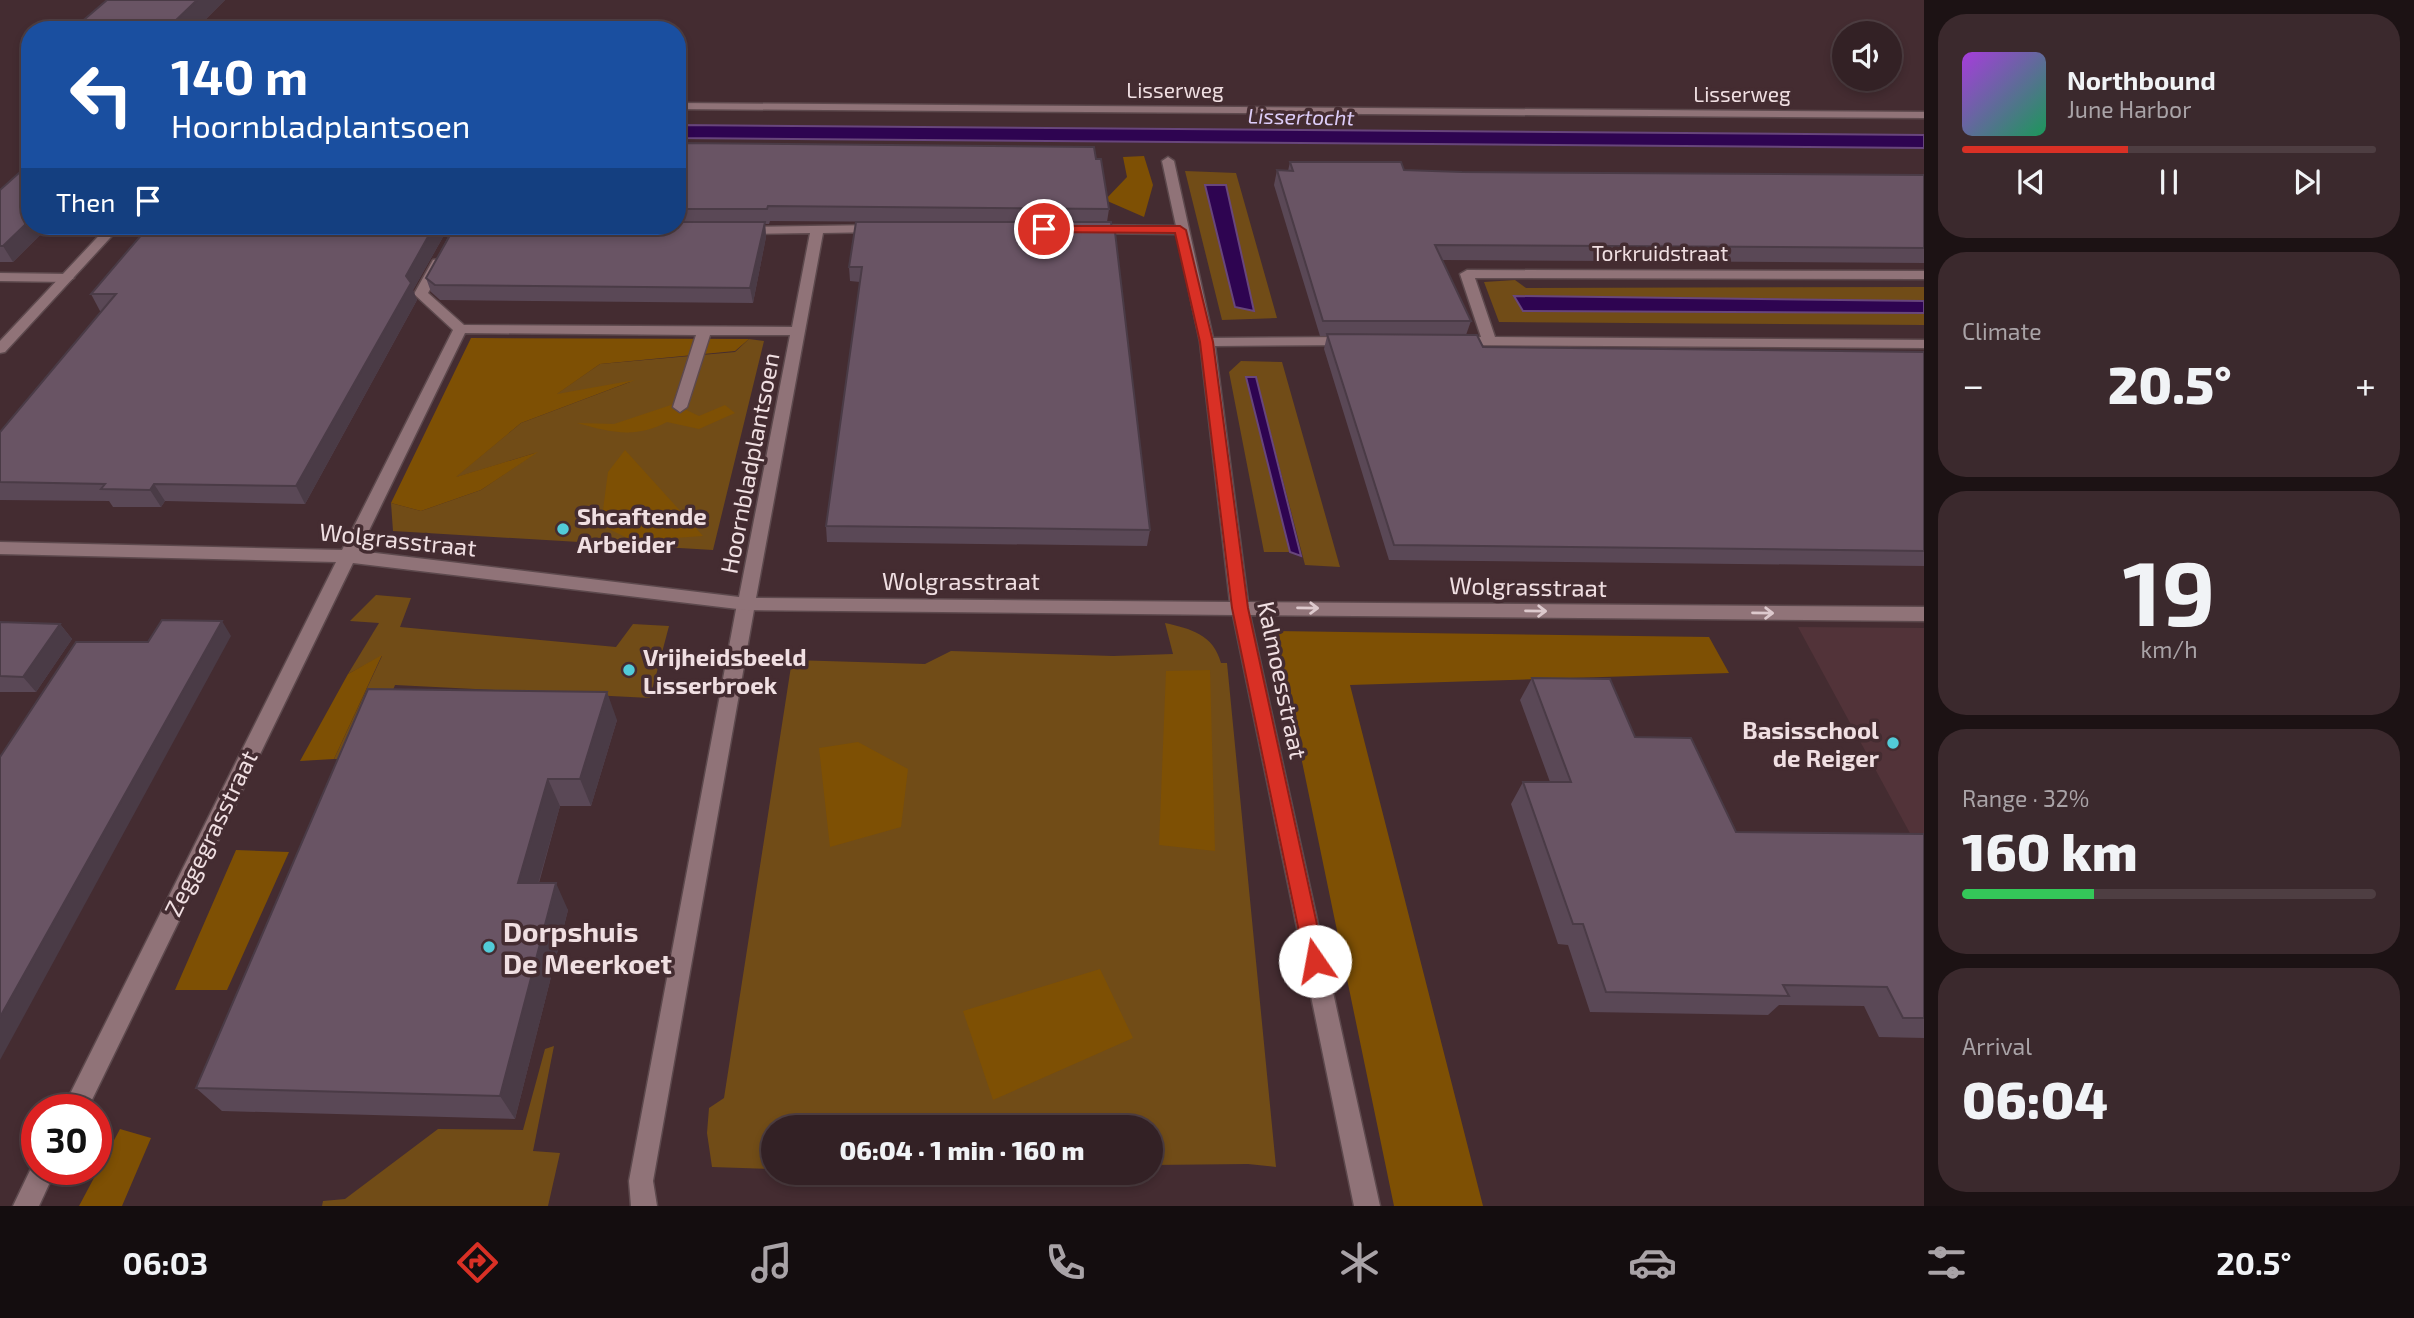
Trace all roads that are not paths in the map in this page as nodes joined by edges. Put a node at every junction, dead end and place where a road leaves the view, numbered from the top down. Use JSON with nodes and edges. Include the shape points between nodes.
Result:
{"nodes":[{"id":1,"x":686,"y":106,"type":"edge"},
{"id":2,"x":1924,"y":115,"type":"edge"},
{"id":3,"x":1168,"y":161,"type":"dead end"},
{"id":4,"x":817,"y":229,"type":"junction"},
{"id":5,"x":896,"y":229,"type":"edge"},
{"id":6,"x":1071,"y":229,"type":"edge"},
{"id":7,"x":733,"y":230,"type":"edge"},
{"id":8,"x":1180,"y":230,"type":"junction"},
{"id":9,"x":107,"y":235,"type":"edge"},
{"id":10,"x":444,"y":252,"type":"edge"},
{"id":11,"x":1924,"y":275,"type":"edge"},
{"id":12,"x":0,"y":277,"type":"edge"},
{"id":13,"x":67,"y":278,"type":"junction"},
{"id":14,"x":460,"y":329,"type":"junction"},
{"id":15,"x":704,"y":331,"type":"junction"},
{"id":16,"x":797,"y":331,"type":"junction"},
{"id":17,"x":1370,"y":341,"type":"edge"},
{"id":18,"x":1438,"y":341,"type":"edge"},
{"id":19,"x":1489,"y":341,"type":"junction"},
{"id":20,"x":1207,"y":342,"type":"junction"},
{"id":21,"x":1924,"y":344,"type":"edge"},
{"id":22,"x":0,"y":349,"type":"edge"},
{"id":23,"x":680,"y":407,"type":"dead end"},
{"id":24,"x":0,"y":548,"type":"edge"},
{"id":25,"x":346,"y":556,"type":"junction"},
{"id":26,"x":746,"y":604,"type":"junction"},
{"id":27,"x":1240,"y":608,"type":"junction"},
{"id":28,"x":1924,"y":614,"type":"edge"},
{"id":29,"x":82,"y":1094,"type":"edge"},
{"id":30,"x":36,"y":1185,"type":"edge"},
{"id":31,"x":26,"y":1206,"type":"edge"},
{"id":32,"x":644,"y":1206,"type":"edge"},
{"id":33,"x":1367,"y":1206,"type":"edge"}],
"edges":[{"from":1,"to":2,"type":"street","name":"Lisserweg"},
{"from":3,"to":8,"type":"street","name":"Kalmoesstraat"},
{"from":4,"to":5,"type":"street"},
{"from":4,"to":7,"type":"street"},
{"from":4,"to":16,"type":"street","name":"Hoornbladplantsoen"},
{"from":6,"to":8,"type":"street"},
{"from":8,"to":20,"type":"street","name":"Kalmoesstraat"},
{"from":9,"to":13,"type":"street"},
{"from":10,"to":14,"type":"street","via":[[421,294]]},
{"from":11,"to":19,"type":"street","name":"Torkruidstraat","via":[[1467,274]]},
{"from":12,"to":13,"type":"street"},
{"from":13,"to":22,"type":"street"},
{"from":14,"to":15,"type":"street","name":"Hoornbladplantsoen"},
{"from":14,"to":25,"type":"street"},
{"from":15,"to":16,"type":"street","name":"Hoornbladplantsoen"},
{"from":15,"to":23,"type":"street"},
{"from":16,"to":26,"type":"street","name":"Hoornbladplantsoen"},
{"from":17,"to":20,"type":"street"},
{"from":18,"to":19,"type":"street"},
{"from":19,"to":21,"type":"street"},
{"from":20,"to":27,"type":"street","name":"Kalmoesstraat"},
{"from":24,"to":25,"type":"street","name":"Wolgrasstraat"},
{"from":25,"to":26,"type":"street","name":"Wolgrasstraat"},
{"from":25,"to":29,"type":"street","name":"Zeggegrasstraat"},
{"from":26,"to":27,"type":"street","name":"Wolgrasstraat"},
{"from":26,"to":32,"type":"street","name":"Hoornbladplantsoen","via":[[641,1181]]},
{"from":27,"to":28,"type":"street","name":"Wolgrasstraat","one_way":true},
{"from":27,"to":33,"type":"street","name":"Kalmoesstraat"},
{"from":30,"to":31,"type":"street"}]}
